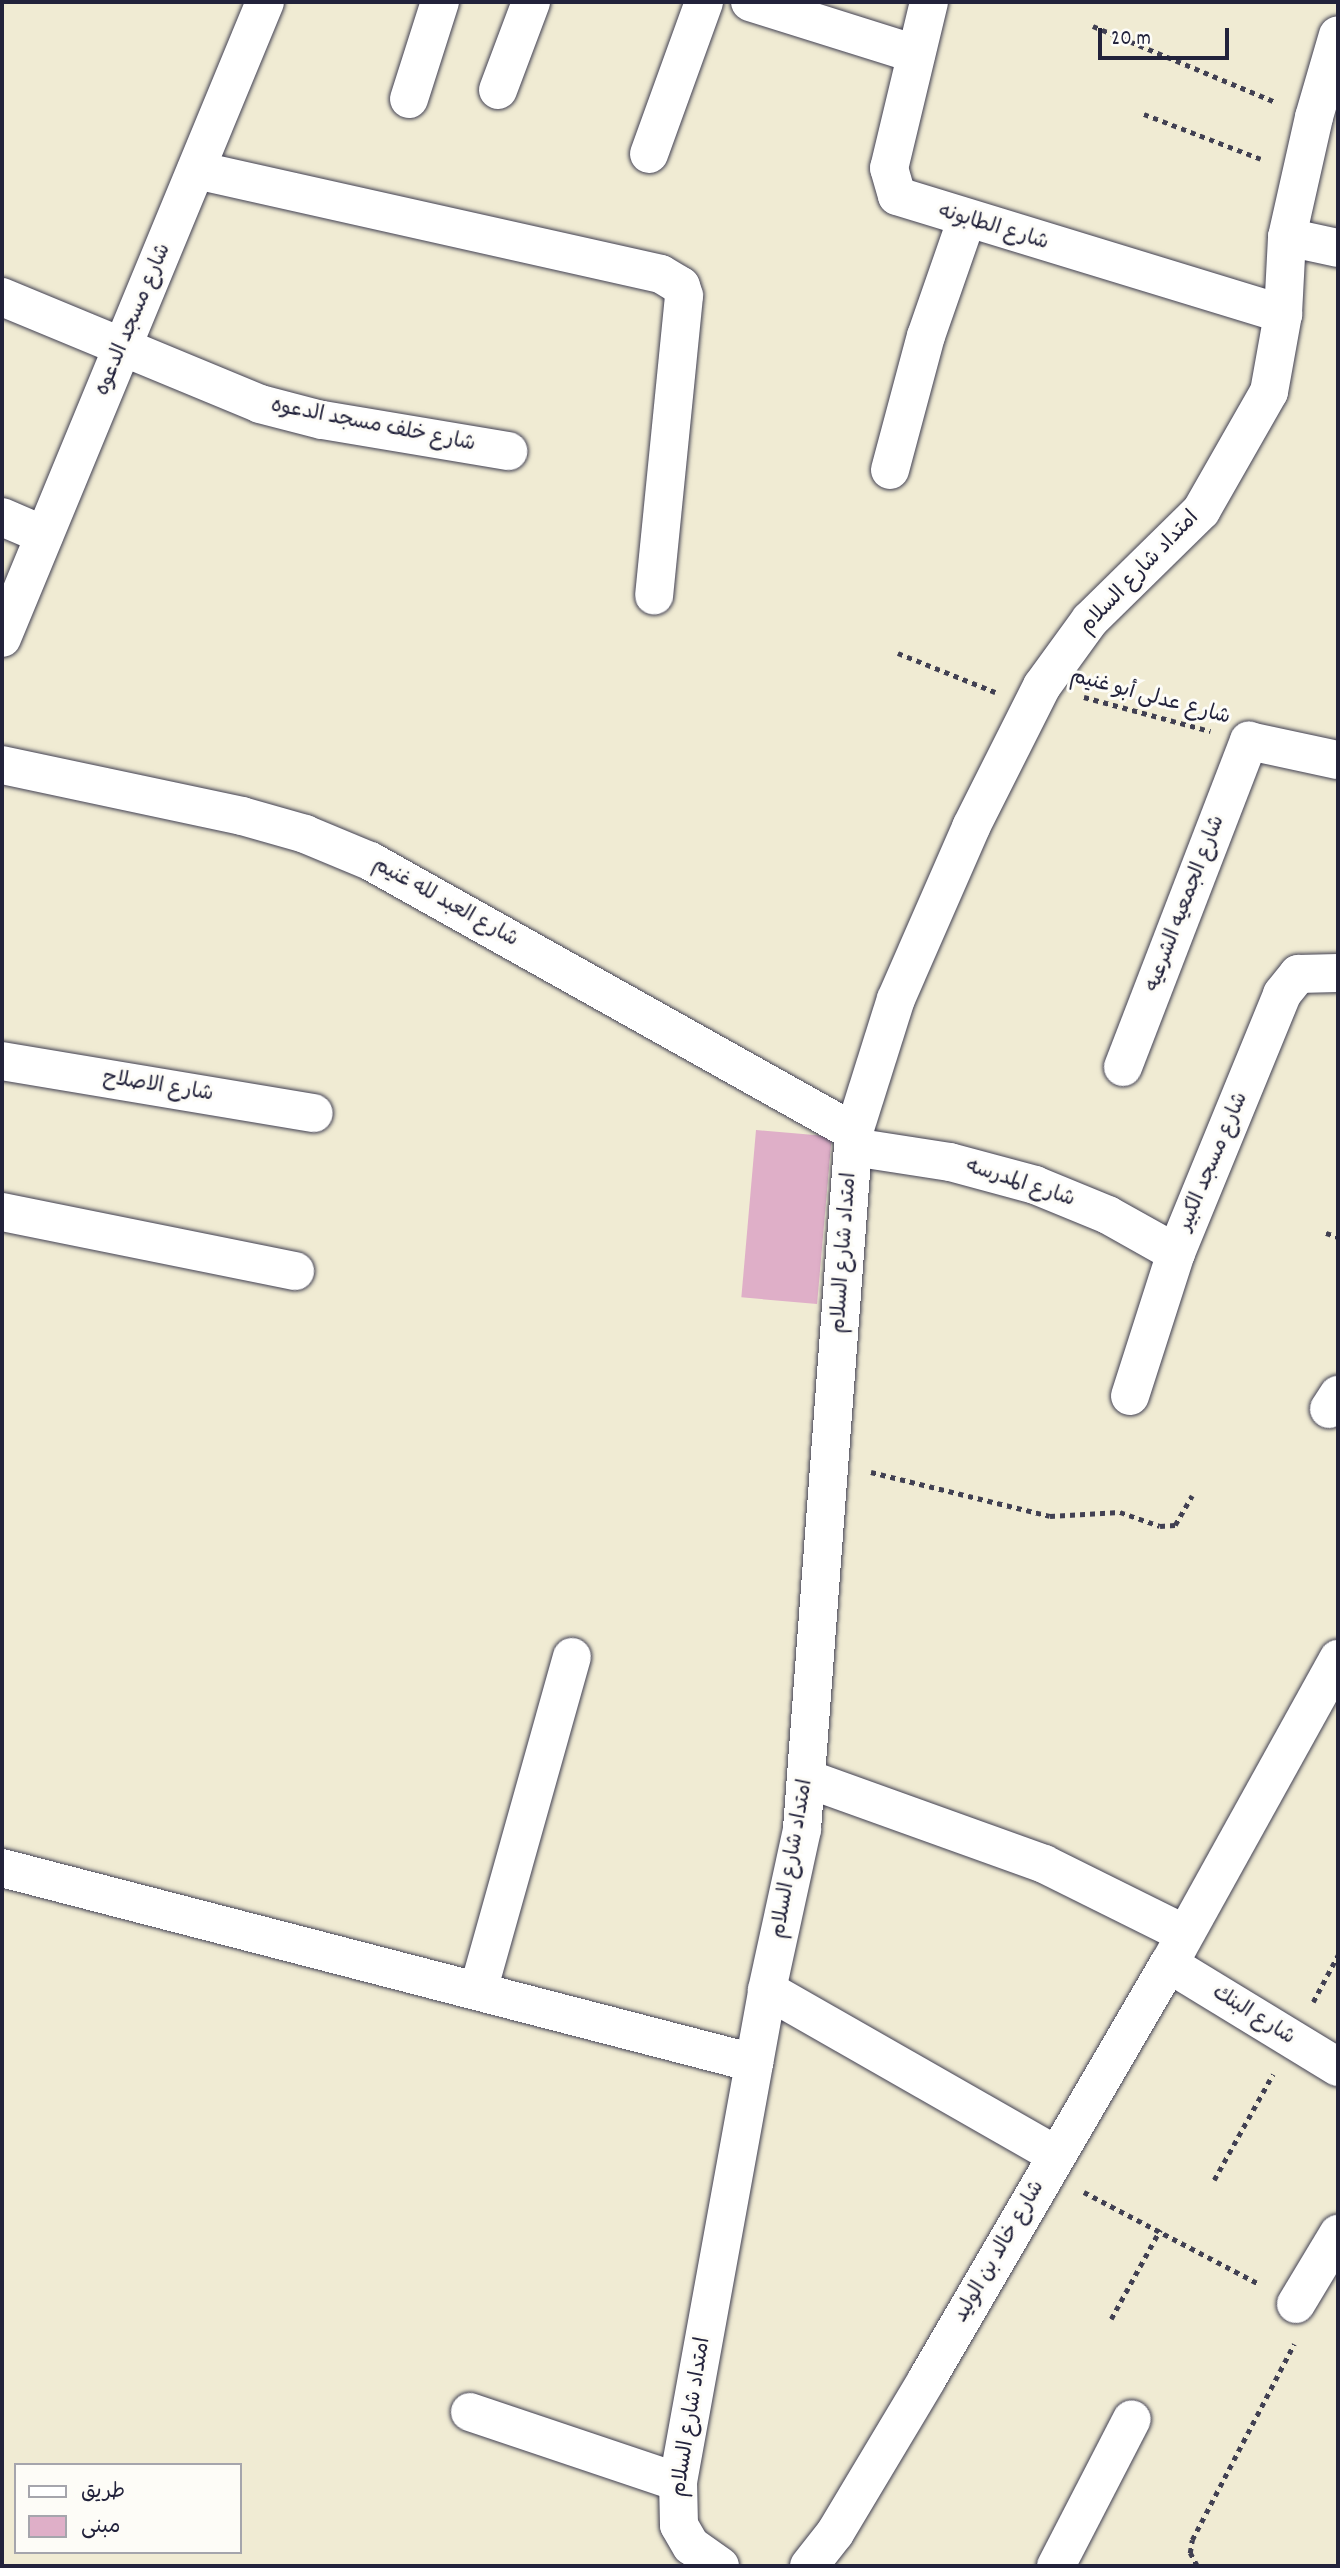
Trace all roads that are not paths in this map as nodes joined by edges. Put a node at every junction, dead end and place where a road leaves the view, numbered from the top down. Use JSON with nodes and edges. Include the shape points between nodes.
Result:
{"nodes":[{"id":1,"x":265,"y":2,"type":"edge"},
{"id":2,"x":440,"y":2,"type":"edge"},
{"id":3,"x":531,"y":2,"type":"edge"},
{"id":4,"x":704,"y":2,"type":"edge"},
{"id":5,"x":750,"y":2,"type":"edge"},
{"id":6,"x":929,"y":2,"type":"edge"},
{"id":7,"x":1338,"y":35,"type":"edge"},
{"id":8,"x":916,"y":54,"type":"junction"},
{"id":9,"x":498,"y":90,"type":"dead end"},
{"id":10,"x":409,"y":99,"type":"dead end"},
{"id":11,"x":1324,"y":99,"type":"edge"},
{"id":12,"x":649,"y":154,"type":"dead end"},
{"id":13,"x":196,"y":170,"type":"junction"},
{"id":14,"x":966,"y":221,"type":"junction"},
{"id":15,"x":1287,"y":237,"type":"junction"},
{"id":16,"x":1338,"y":248,"type":"edge"},
{"id":17,"x":2,"y":297,"type":"edge"},
{"id":18,"x":1283,"y":314,"type":"junction"},
{"id":19,"x":122,"y":350,"type":"junction"},
{"id":20,"x":508,"y":451,"type":"dead end"},
{"id":21,"x":890,"y":470,"type":"dead end"},
{"id":22,"x":2,"y":517,"type":"edge"},
{"id":23,"x":44,"y":535,"type":"junction"},
{"id":24,"x":654,"y":595,"type":"dead end"},
{"id":25,"x":2,"y":638,"type":"edge"},
{"id":26,"x":1338,"y":760,"type":"edge"},
{"id":27,"x":2,"y":765,"type":"edge"},
{"id":28,"x":1338,"y":973,"type":"edge"},
{"id":29,"x":2,"y":1061,"type":"edge"},
{"id":30,"x":1122,"y":1067,"type":"dead end"},
{"id":31,"x":314,"y":1113,"type":"dead end"},
{"id":32,"x":853,"y":1139,"type":"junction"},
{"id":33,"x":2,"y":1212,"type":"edge"},
{"id":34,"x":1176,"y":1253,"type":"junction"},
{"id":35,"x":295,"y":1271,"type":"dead end"},
{"id":36,"x":1129,"y":1396,"type":"dead end"},
{"id":37,"x":572,"y":1657,"type":"dead end"},
{"id":38,"x":1338,"y":1659,"type":"edge"},
{"id":39,"x":808,"y":1779,"type":"junction"},
{"id":40,"x":2,"y":1868,"type":"edge"},
{"id":41,"x":1177,"y":1949,"type":"junction"},
{"id":42,"x":767,"y":1990,"type":"junction"},
{"id":43,"x":478,"y":1992,"type":"junction"},
{"id":44,"x":754,"y":2063,"type":"junction"},
{"id":45,"x":1338,"y":2067,"type":"edge"},
{"id":46,"x":1051,"y":2164,"type":"junction"},
{"id":47,"x":1338,"y":2234,"type":"edge"},
{"id":48,"x":1296,"y":2304,"type":"road end"},
{"id":49,"x":470,"y":2412,"type":"dead end"},
{"id":50,"x":1132,"y":2419,"type":"dead end"},
{"id":51,"x":678,"y":2482,"type":"junction"},
{"id":52,"x":720,"y":2566,"type":"edge"},
{"id":53,"x":809,"y":2566,"type":"edge"},
{"id":54,"x":1056,"y":2566,"type":"edge"}],
"edges":[{"from":1,"to":13,"type":"street","name":"شارع مسجد الدعوه"},
{"from":2,"to":10,"type":"street"},
{"from":3,"to":9,"type":"street"},
{"from":4,"to":12,"type":"street"},
{"from":5,"to":8,"type":"street"},
{"from":6,"to":8,"type":"street","name":"شارع الطابونه"},
{"from":7,"to":11,"type":"street","name":"امتداد شارع السلام"},
{"from":8,"to":14,"type":"street","name":"شارع الطابونه","via":[[889,168],[892,188],[907,202]]},
{"from":11,"to":15,"type":"street","name":"امتداد شارع السلام","via":[[1300,174]]},
{"from":13,"to":19,"type":"street","name":"شارع مسجد الدعوه"},
{"from":13,"to":24,"type":"street","via":[[661,274],[681,286],[684,296]]},
{"from":14,"to":18,"type":"street","name":"شارع الطابونه"},
{"from":14,"to":21,"type":"street","via":[[926,336]]},
{"from":15,"to":16,"type":"street"},
{"from":15,"to":18,"type":"street","name":"امتداد شارع السلام"},
{"from":17,"to":19,"type":"street","name":"شارع خلف مسجد الدعوه"},
{"from":18,"to":32,"type":"street","name":"امتداد شارع السلام","via":[[1269,392],[1208,500],[1090,620],[1036,696],[971,827],[896,999]]},
{"from":19,"to":20,"type":"street","name":"شارع خلف مسجد الدعوه","via":[[260,404],[322,420]]},
{"from":19,"to":23,"type":"street","name":"شارع مسجد الدعوه"},
{"from":22,"to":23,"type":"street"},
{"from":23,"to":25,"type":"street","name":"شارع مسجد الدعوه"},
{"from":26,"to":30,"type":"street","name":"شارع الجمعيه الشرعيه","via":[[1249,741]]},
{"from":27,"to":32,"type":"street","name":"شارع العبد لله غنيم","via":[[242,816],[305,834],[370,861]]},
{"from":28,"to":34,"type":"street","name":"شارع مسجد الكبير","via":[[1311,971],[1288,982]]},
{"from":29,"to":31,"type":"street","name":"شارع الاصلاح"},
{"from":32,"to":34,"type":"street","name":"شارع المدرسه","via":[[1035,1185],[1108,1215]]},
{"from":32,"to":39,"type":"street","name":"امتداد شارع السلام"},
{"from":33,"to":35,"type":"street"},
{"from":34,"to":36,"type":"street","name":"شارع مسجد الكبير"},
{"from":37,"to":43,"type":"street"},
{"from":38,"to":41,"type":"street","name":"شارع خالد بن الوليد"},
{"from":39,"to":41,"type":"street","via":[[1044,1864]]},
{"from":39,"to":42,"type":"street","name":"امتداد شارع السلام","via":[[794,1875]]},
{"from":40,"to":43,"type":"street"},
{"from":41,"to":45,"type":"street","name":"شارع البنك"},
{"from":41,"to":46,"type":"street","name":"شارع خالد بن الوليد"},
{"from":42,"to":44,"type":"street","name":"امتداد شارع السلام"},
{"from":42,"to":46,"type":"street"},
{"from":43,"to":44,"type":"street"},
{"from":44,"to":51,"type":"street","name":"امتداد شارع السلام"},
{"from":46,"to":53,"type":"street","name":"شارع خالد بن الوليد","via":[[876,2465]]},
{"from":47,"to":48,"type":"street"},
{"from":49,"to":51,"type":"street"},
{"from":50,"to":54,"type":"street"},
{"from":51,"to":52,"type":"street","name":"امتداد شارع السلام","via":[[679,2525],[691,2546]]}]}
